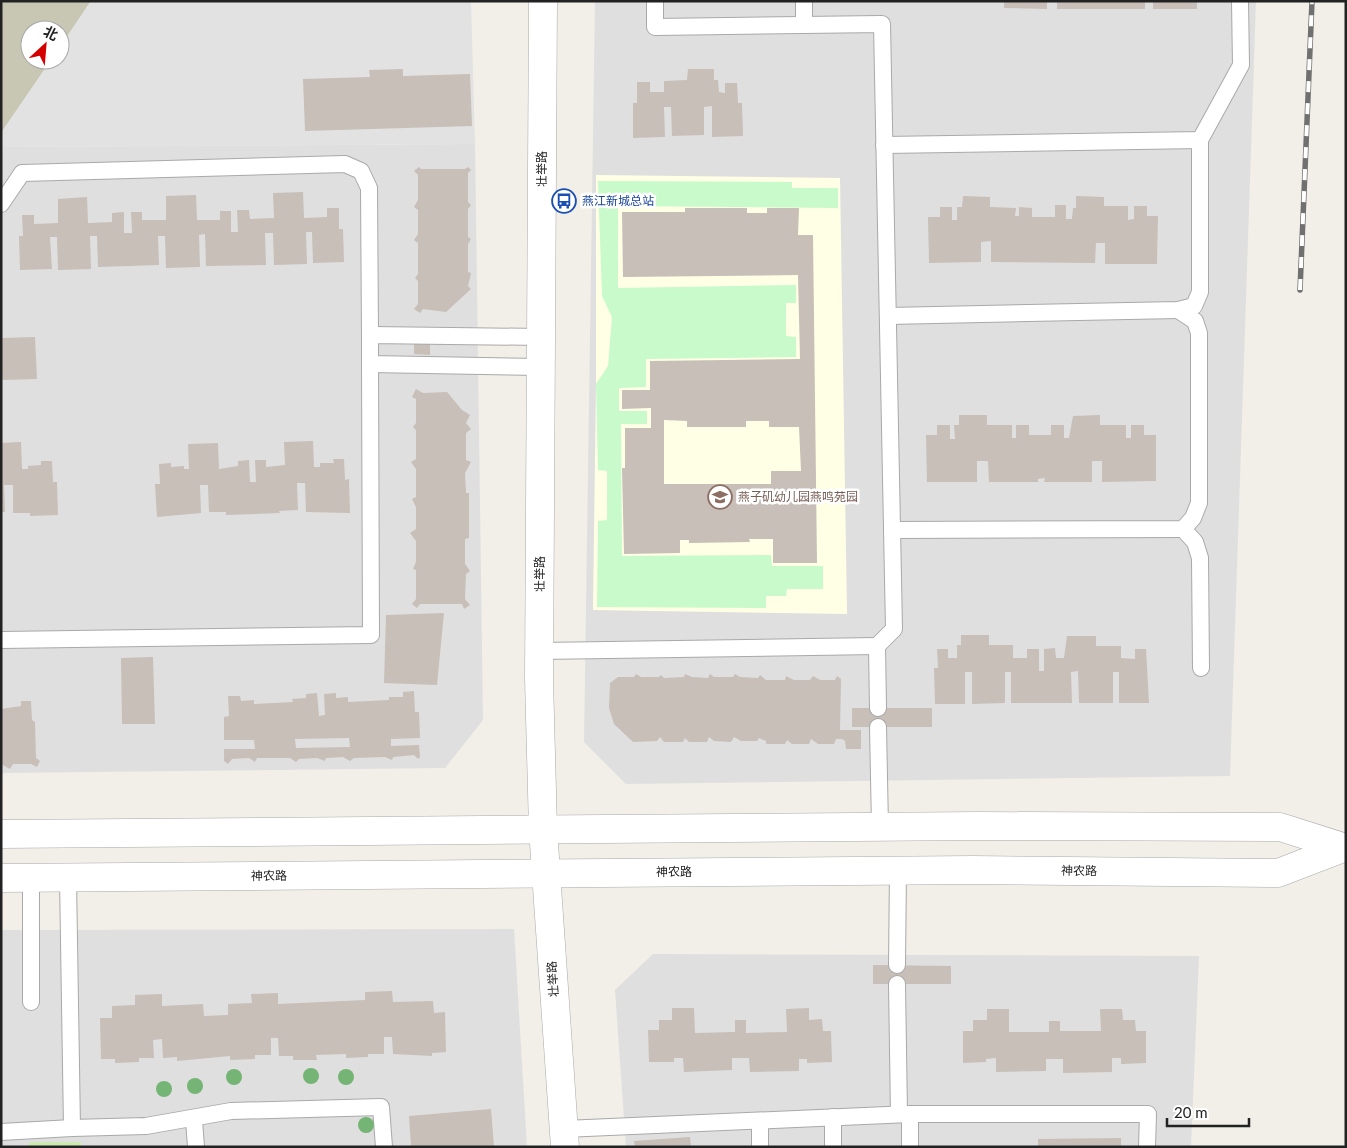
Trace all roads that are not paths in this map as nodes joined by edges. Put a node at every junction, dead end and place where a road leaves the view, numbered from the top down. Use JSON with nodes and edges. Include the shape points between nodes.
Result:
{"nodes":[{"id":1,"x":543,"y":1,"type":"edge"},
{"id":2,"x":655,"y":1,"type":"edge"},
{"id":3,"x":804,"y":1,"type":"edge"},
{"id":4,"x":1240,"y":1,"type":"edge"},
{"id":5,"x":804,"y":25,"type":"junction"},
{"id":6,"x":1200,"y":140,"type":"junction"},
{"id":7,"x":884,"y":145,"type":"junction"},
{"id":8,"x":1,"y":204,"type":"edge"},
{"id":9,"x":1178,"y":310,"type":"junction"},
{"id":10,"x":888,"y":316,"type":"junction"},
{"id":11,"x":370,"y":335,"type":"junction"},
{"id":12,"x":541,"y":338,"type":"junction"},
{"id":13,"x":370,"y":364,"type":"junction"},
{"id":14,"x":541,"y":367,"type":"junction"},
{"id":15,"x":1183,"y":529,"type":"junction"},
{"id":16,"x":892,"y":530,"type":"junction"},
{"id":17,"x":1,"y":640,"type":"edge"},
{"id":18,"x":877,"y":646,"type":"junction"},
{"id":19,"x":539,"y":651,"type":"junction"},
{"id":20,"x":1201,"y":668,"type":"dead end"},
{"id":21,"x":878,"y":708,"type":"dead end"},
{"id":22,"x":878,"y":727,"type":"dead end"},
{"id":23,"x":880,"y":827,"type":"junction"},
{"id":24,"x":544,"y":829,"type":"junction"},
{"id":25,"x":1,"y":834,"type":"edge"},
{"id":26,"x":1344,"y":848,"type":"edge"},
{"id":27,"x":898,"y":870,"type":"junction"},
{"id":28,"x":546,"y":873,"type":"junction"},
{"id":29,"x":1,"y":878,"type":"edge"},
{"id":30,"x":31,"y":878,"type":"junction"},
{"id":31,"x":68,"y":878,"type":"junction"},
{"id":32,"x":897,"y":965,"type":"dead end"},
{"id":33,"x":897,"y":984,"type":"dead end"},
{"id":34,"x":31,"y":1002,"type":"dead end"},
{"id":35,"x":904,"y":1114,"type":"junction"},
{"id":36,"x":833,"y":1117,"type":"junction"},
{"id":37,"x":194,"y":1120,"type":"junction"},
{"id":38,"x":760,"y":1120,"type":"junction"},
{"id":39,"x":72,"y":1128,"type":"junction"},
{"id":40,"x":1,"y":1132,"type":"edge"},
{"id":41,"x":564,"y":1138,"type":"edge"},
{"id":42,"x":196,"y":1147,"type":"edge"},
{"id":43,"x":384,"y":1147,"type":"edge"},
{"id":44,"x":760,"y":1147,"type":"edge"},
{"id":45,"x":833,"y":1147,"type":"edge"},
{"id":46,"x":910,"y":1147,"type":"edge"},
{"id":47,"x":1146,"y":1147,"type":"edge"}],
"edges":[{"from":1,"to":12,"type":"street","name":"壮举路"},
{"from":2,"to":5,"type":"lane","via":[[655,27]]},
{"from":3,"to":5,"type":"lane"},
{"from":4,"to":6,"type":"lane","via":[[1241,65]]},
{"from":5,"to":7,"type":"lane","via":[[882,24]]},
{"from":6,"to":7,"type":"lane"},
{"from":6,"to":9,"type":"lane","via":[[1200,292],[1194,306]]},
{"from":7,"to":10,"type":"lane"},
{"from":8,"to":11,"type":"lane","via":[[22,173],[345,164],[361,171],[369,188]]},
{"from":9,"to":10,"type":"lane"},
{"from":9,"to":15,"type":"lane","via":[[1195,321],[1199,333],[1199,503],[1193,518]]},
{"from":10,"to":16,"type":"lane"},
{"from":11,"to":12,"type":"lane"},
{"from":11,"to":13,"type":"lane"},
{"from":12,"to":14,"type":"street","name":"壮举路"},
{"from":13,"to":14,"type":"lane"},
{"from":13,"to":17,"type":"lane","via":[[371,635]]},
{"from":14,"to":19,"type":"street","name":"壮举路"},
{"from":15,"to":16,"type":"lane"},
{"from":15,"to":20,"type":"lane","via":[[1195,542],[1200,558]]},
{"from":16,"to":18,"type":"lane","via":[[894,629]]},
{"from":18,"to":19,"type":"lane"},
{"from":18,"to":21,"type":"lane"},
{"from":19,"to":24,"type":"street","name":"壮举路"},
{"from":22,"to":23,"type":"lane"},
{"from":23,"to":24,"type":"street","name":"神农路"},
{"from":23,"to":26,"type":"street","name":"神农路","via":[[1280,827]]},
{"from":24,"to":25,"type":"street","name":"神农路"},
{"from":24,"to":28,"type":"street","name":"壮举路"},
{"from":26,"to":27,"type":"street","name":"神农路","via":[[1278,873]]},
{"from":27,"to":28,"type":"street","name":"神农路"},
{"from":27,"to":32,"type":"lane"},
{"from":28,"to":31,"type":"street","name":"神农路"},
{"from":28,"to":41,"type":"street","name":"壮举路"},
{"from":29,"to":30,"type":"street","name":"神农路"},
{"from":30,"to":31,"type":"street","name":"神农路"},
{"from":30,"to":34,"type":"lane"},
{"from":31,"to":39,"type":"lane"},
{"from":33,"to":35,"type":"lane"},
{"from":35,"to":36,"type":"lane"},
{"from":35,"to":46,"type":"lane"},
{"from":35,"to":47,"type":"lane","via":[[1148,1114]]},
{"from":36,"to":38,"type":"lane"},
{"from":36,"to":45,"type":"lane"},
{"from":37,"to":39,"type":"lane","via":[[146,1126]]},
{"from":37,"to":42,"type":"lane"},
{"from":37,"to":43,"type":"lane","via":[[231,1111],[381,1108]]},
{"from":38,"to":41,"type":"lane"},
{"from":38,"to":44,"type":"lane"},
{"from":39,"to":40,"type":"lane"}]}
